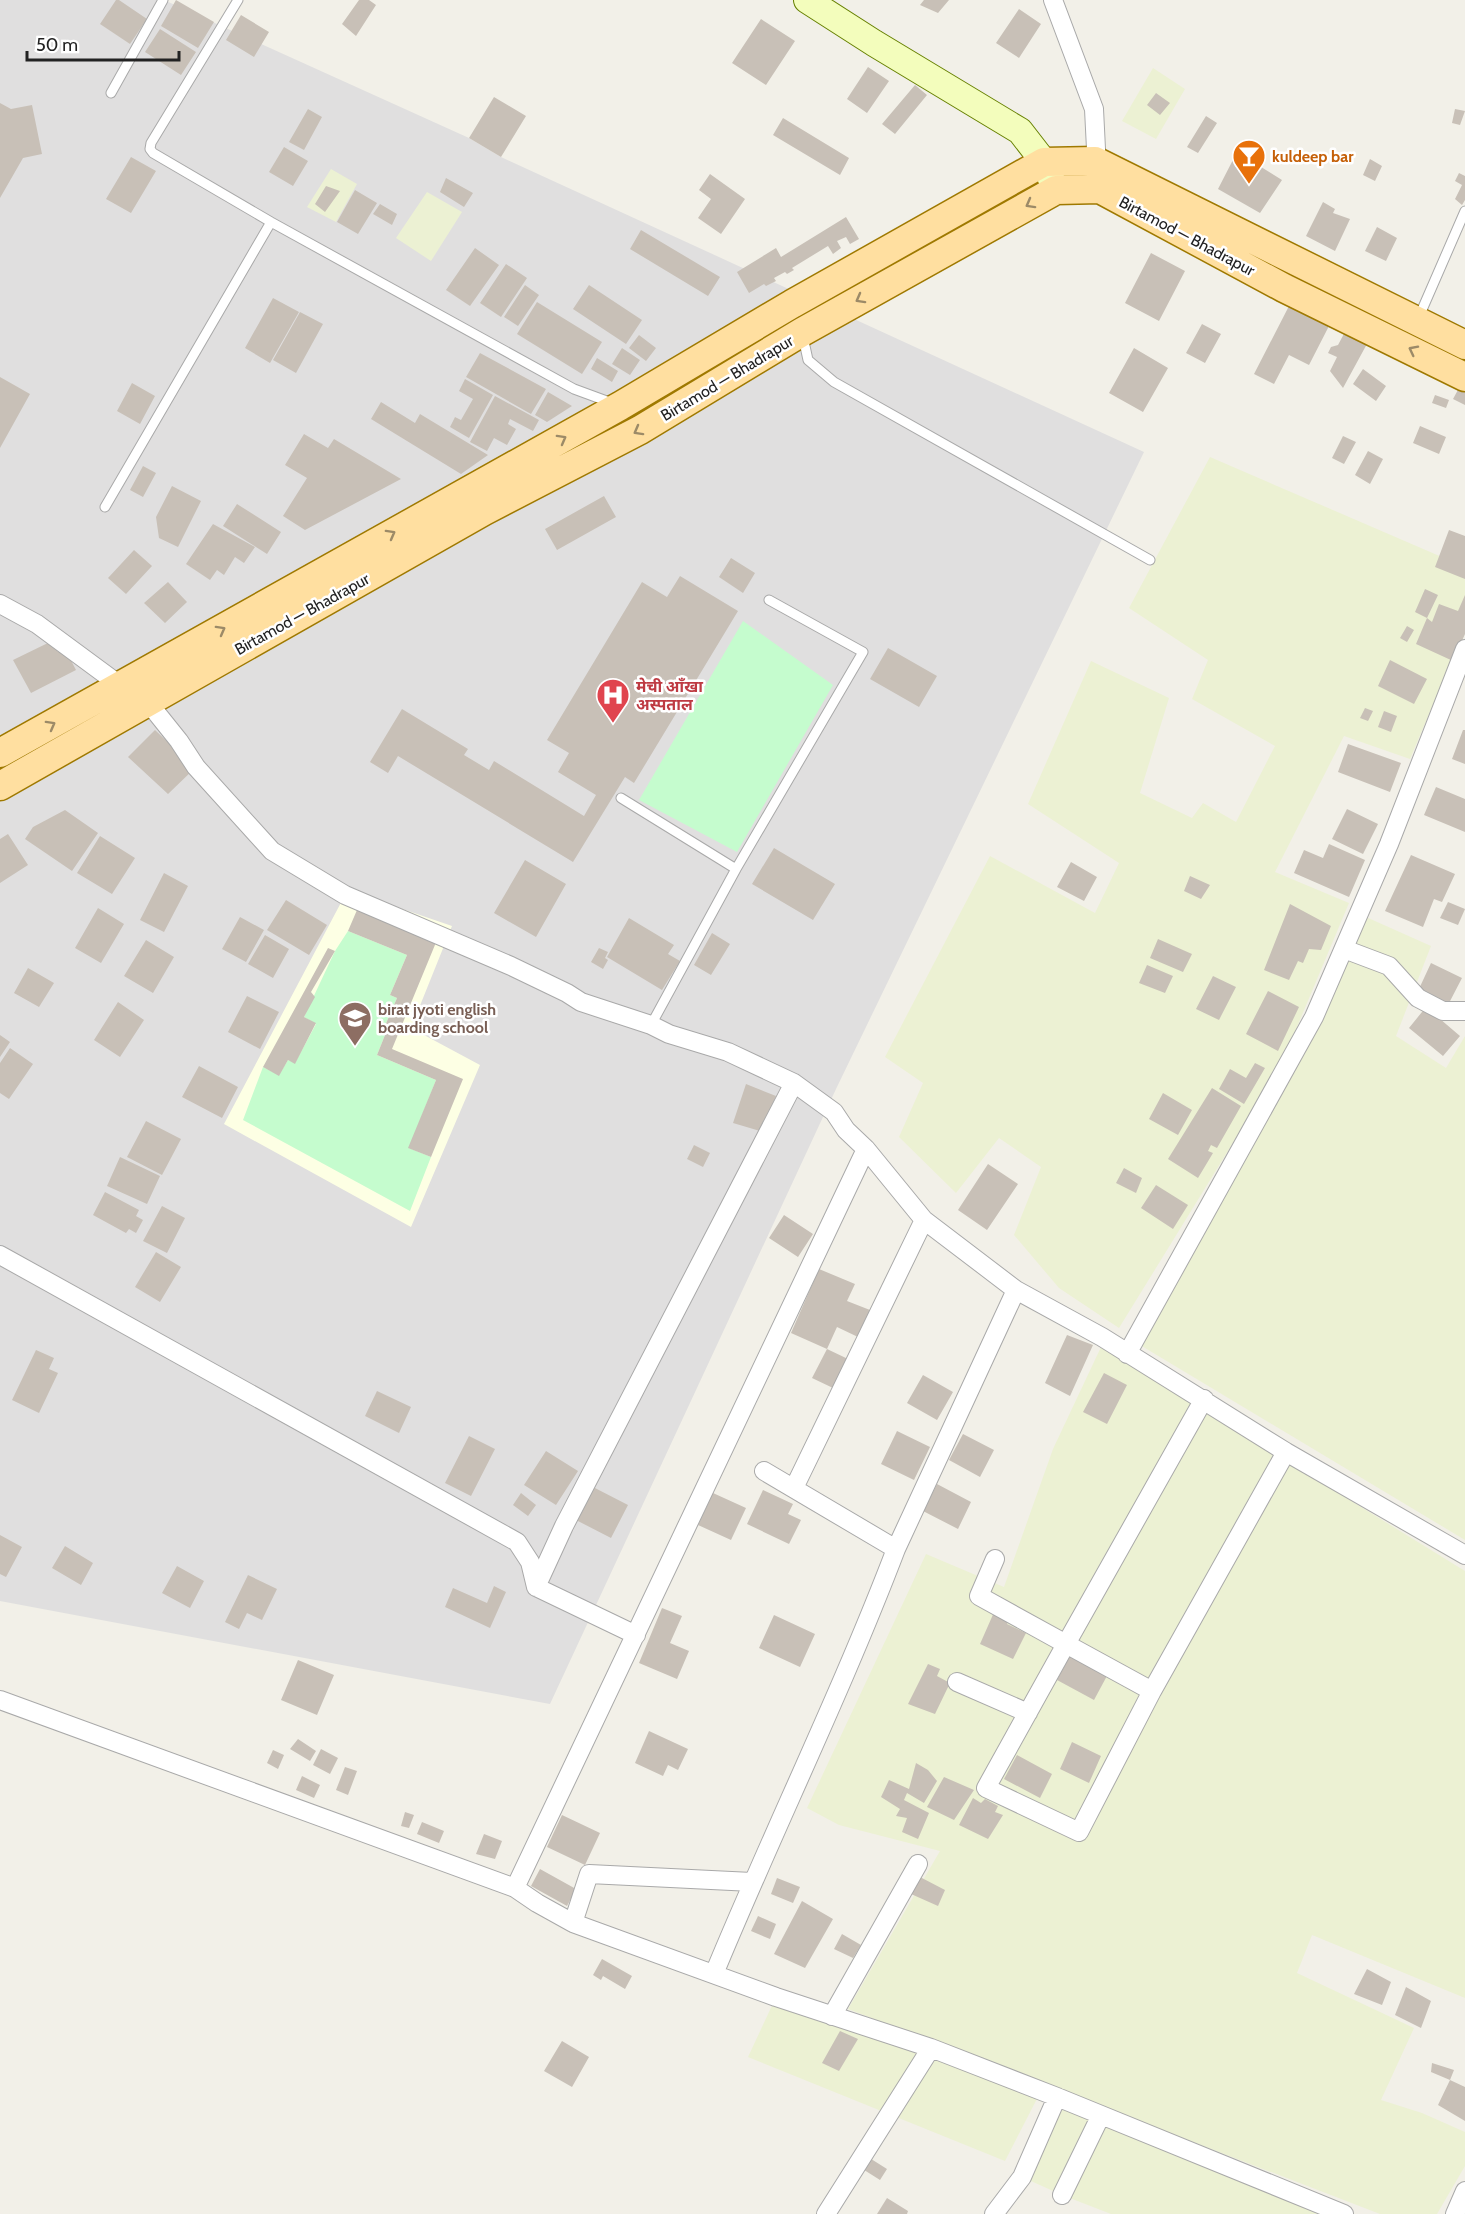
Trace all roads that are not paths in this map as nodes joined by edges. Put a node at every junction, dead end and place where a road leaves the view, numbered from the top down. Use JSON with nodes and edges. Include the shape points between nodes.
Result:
{"nodes":[{"id":1,"x":163,"y":0,"type":"edge"},
{"id":2,"x":238,"y":0,"type":"edge"},
{"id":3,"x":807,"y":0,"type":"edge"},
{"id":4,"x":1053,"y":0,"type":"edge"},
{"id":5,"x":111,"y":93,"type":"dead end"},
{"id":6,"x":1095,"y":161,"type":"junction"},
{"id":7,"x":1044,"y":162,"type":"junction"},
{"id":8,"x":1100,"y":189,"type":"junction"},
{"id":9,"x":1056,"y":190,"type":"junction"},
{"id":10,"x":1465,"y":211,"type":"edge"},
{"id":11,"x":271,"y":222,"type":"junction"},
{"id":12,"x":1417,"y":322,"type":"junction"},
{"id":13,"x":801,"y":332,"type":"junction"},
{"id":14,"x":1465,"y":345,"type":"edge"},
{"id":15,"x":1465,"y":377,"type":"edge"},
{"id":16,"x":620,"y":406,"type":"junction"},
{"id":17,"x":479,"y":499,"type":"junction"},
{"id":18,"x":105,"y":507,"type":"dead end"},
{"id":19,"x":1150,"y":560,"type":"dead end"},
{"id":20,"x":769,"y":600,"type":"dead end"},
{"id":21,"x":0,"y":604,"type":"edge"},
{"id":22,"x":1465,"y":649,"type":"edge"},
{"id":23,"x":121,"y":686,"type":"junction"},
{"id":24,"x":147,"y":701,"type":"junction"},
{"id":25,"x":0,"y":753,"type":"edge"},
{"id":26,"x":0,"y":786,"type":"edge"},
{"id":27,"x":621,"y":798,"type":"dead end"},
{"id":28,"x":736,"y":869,"type":"junction"},
{"id":29,"x":1344,"y":949,"type":"junction"},
{"id":30,"x":1465,"y":1011,"type":"edge"},
{"id":31,"x":651,"y":1025,"type":"junction"},
{"id":32,"x":794,"y":1083,"type":"junction"},
{"id":33,"x":866,"y":1149,"type":"junction"},
{"id":34,"x":924,"y":1220,"type":"junction"},
{"id":35,"x":0,"y":1255,"type":"edge"},
{"id":36,"x":1016,"y":1290,"type":"junction"},
{"id":37,"x":1127,"y":1354,"type":"junction"},
{"id":38,"x":1204,"y":1399,"type":"junction"},
{"id":39,"x":1286,"y":1452,"type":"junction"},
{"id":40,"x":764,"y":1471,"type":"dead end"},
{"id":41,"x":794,"y":1488,"type":"junction"},
{"id":42,"x":896,"y":1549,"type":"junction"},
{"id":43,"x":1465,"y":1555,"type":"edge"},
{"id":44,"x":995,"y":1559,"type":"dead end"},
{"id":45,"x":536,"y":1587,"type":"junction"},
{"id":46,"x":636,"y":1635,"type":"junction"},
{"id":47,"x":1066,"y":1644,"type":"junction"},
{"id":48,"x":957,"y":1682,"type":"dead end"},
{"id":49,"x":1152,"y":1691,"type":"junction"},
{"id":50,"x":0,"y":1700,"type":"edge"},
{"id":51,"x":1028,"y":1713,"type":"junction"},
{"id":52,"x":918,"y":1864,"type":"dead end"},
{"id":53,"x":752,"y":1882,"type":"junction"},
{"id":54,"x":515,"y":1888,"type":"junction"},
{"id":55,"x":573,"y":1923,"type":"junction"},
{"id":56,"x":714,"y":1974,"type":"junction"},
{"id":57,"x":832,"y":2016,"type":"junction"},
{"id":58,"x":931,"y":2048,"type":"junction"},
{"id":59,"x":1057,"y":2097,"type":"junction"},
{"id":60,"x":1101,"y":2115,"type":"junction"},
{"id":61,"x":1465,"y":2191,"type":"edge"},
{"id":62,"x":1062,"y":2195,"type":"dead end"},
{"id":63,"x":826,"y":2214,"type":"edge"},
{"id":64,"x":994,"y":2214,"type":"edge"},
{"id":65,"x":1344,"y":2214,"type":"edge"},
{"id":66,"x":1455,"y":2214,"type":"edge"}],
"edges":[{"from":1,"to":5,"type":"lane"},
{"from":2,"to":11,"type":"lane","via":[[150,149]]},
{"from":3,"to":7,"type":"street","via":[[1020,130]]},
{"from":4,"to":6,"type":"street","via":[[1094,109]]},
{"from":6,"to":7,"type":"main road","name":"Birtamod — Bhadrapur"},
{"from":6,"to":8,"type":"street"},
{"from":6,"to":12,"type":"main road","name":"Birtamod — Bhadrapur"},
{"from":7,"to":9,"type":"street"},
{"from":7,"to":16,"type":"main road","name":"Birtamod — Bhadrapur"},
{"from":8,"to":9,"type":"main road","name":"Birtamod — Bhadrapur"},
{"from":15,"to":8,"type":"main road","name":"Birtamod — Bhadrapur","one_way":true,"via":[[1284,288]]},
{"from":9,"to":13,"type":"main road","name":"Birtamod — Bhadrapur","one_way":true},
{"from":10,"to":12,"type":"lane"},
{"from":11,"to":16,"type":"lane","via":[[574,389]]},
{"from":11,"to":18,"type":"lane"},
{"from":12,"to":14,"type":"main road","name":"Birtamod — Bhadrapur"},
{"from":13,"to":17,"type":"main road","name":"Birtamod — Bhadrapur","one_way":true,"via":[[640,430]]},
{"from":13,"to":19,"type":"lane","via":[[808,360],[834,382]]},
{"from":17,"to":16,"type":"main road","name":"Birtamod — Bhadrapur","one_way":true},
{"from":23,"to":17,"type":"main road","name":"Birtamod — Bhadrapur","one_way":true},
{"from":17,"to":24,"type":"main road","name":"Birtamod — Bhadrapur"},
{"from":20,"to":28,"type":"lane","via":[[863,652]]},
{"from":21,"to":23,"type":"street","via":[[38,624]]},
{"from":22,"to":29,"type":"street"},
{"from":23,"to":24,"type":"street"},
{"from":25,"to":23,"type":"main road","name":"Birtamod — Bhadrapur","one_way":true},
{"from":24,"to":26,"type":"main road","name":"Birtamod — Bhadrapur"},
{"from":24,"to":31,"type":"street","via":[[196,767],[272,851],[345,895],[511,966],[581,1002]]},
{"from":27,"to":28,"type":"lane"},
{"from":28,"to":31,"type":"lane"},
{"from":29,"to":30,"type":"street","via":[[1389,966],[1418,998],[1443,1011]]},
{"from":29,"to":37,"type":"street","via":[[1314,1017]]},
{"from":31,"to":32,"type":"street","via":[[728,1052]]},
{"from":32,"to":33,"type":"street","via":[[834,1112]]},
{"from":32,"to":45,"type":"street"},
{"from":33,"to":34,"type":"street"},
{"from":33,"to":46,"type":"street"},
{"from":34,"to":36,"type":"street"},
{"from":34,"to":41,"type":"street"},
{"from":35,"to":45,"type":"street","via":[[517,1542],[530,1562]]},
{"from":36,"to":37,"type":"street"},
{"from":36,"to":42,"type":"street"},
{"from":37,"to":38,"type":"street"},
{"from":38,"to":39,"type":"street"},
{"from":38,"to":47,"type":"street"},
{"from":39,"to":43,"type":"street"},
{"from":39,"to":49,"type":"street"},
{"from":40,"to":41,"type":"street"},
{"from":41,"to":42,"type":"street"},
{"from":42,"to":53,"type":"street"},
{"from":44,"to":47,"type":"street","via":[[979,1596]]},
{"from":45,"to":46,"type":"street"},
{"from":46,"to":54,"type":"street"},
{"from":47,"to":49,"type":"street"},
{"from":47,"to":51,"type":"street"},
{"from":48,"to":51,"type":"street"},
{"from":49,"to":51,"type":"street","via":[[1079,1832],[986,1788]]},
{"from":50,"to":54,"type":"street"},
{"from":52,"to":57,"type":"street"},
{"from":53,"to":55,"type":"street","via":[[589,1874]]},
{"from":53,"to":56,"type":"street"},
{"from":54,"to":55,"type":"street"},
{"from":55,"to":56,"type":"street"},
{"from":56,"to":57,"type":"street"},
{"from":57,"to":58,"type":"street"},
{"from":58,"to":59,"type":"street"},
{"from":58,"to":63,"type":"street"},
{"from":59,"to":60,"type":"street"},
{"from":59,"to":64,"type":"street","via":[[1022,2177]]},
{"from":60,"to":62,"type":"street"},
{"from":60,"to":65,"type":"street"},
{"from":61,"to":66,"type":"street"}]}
